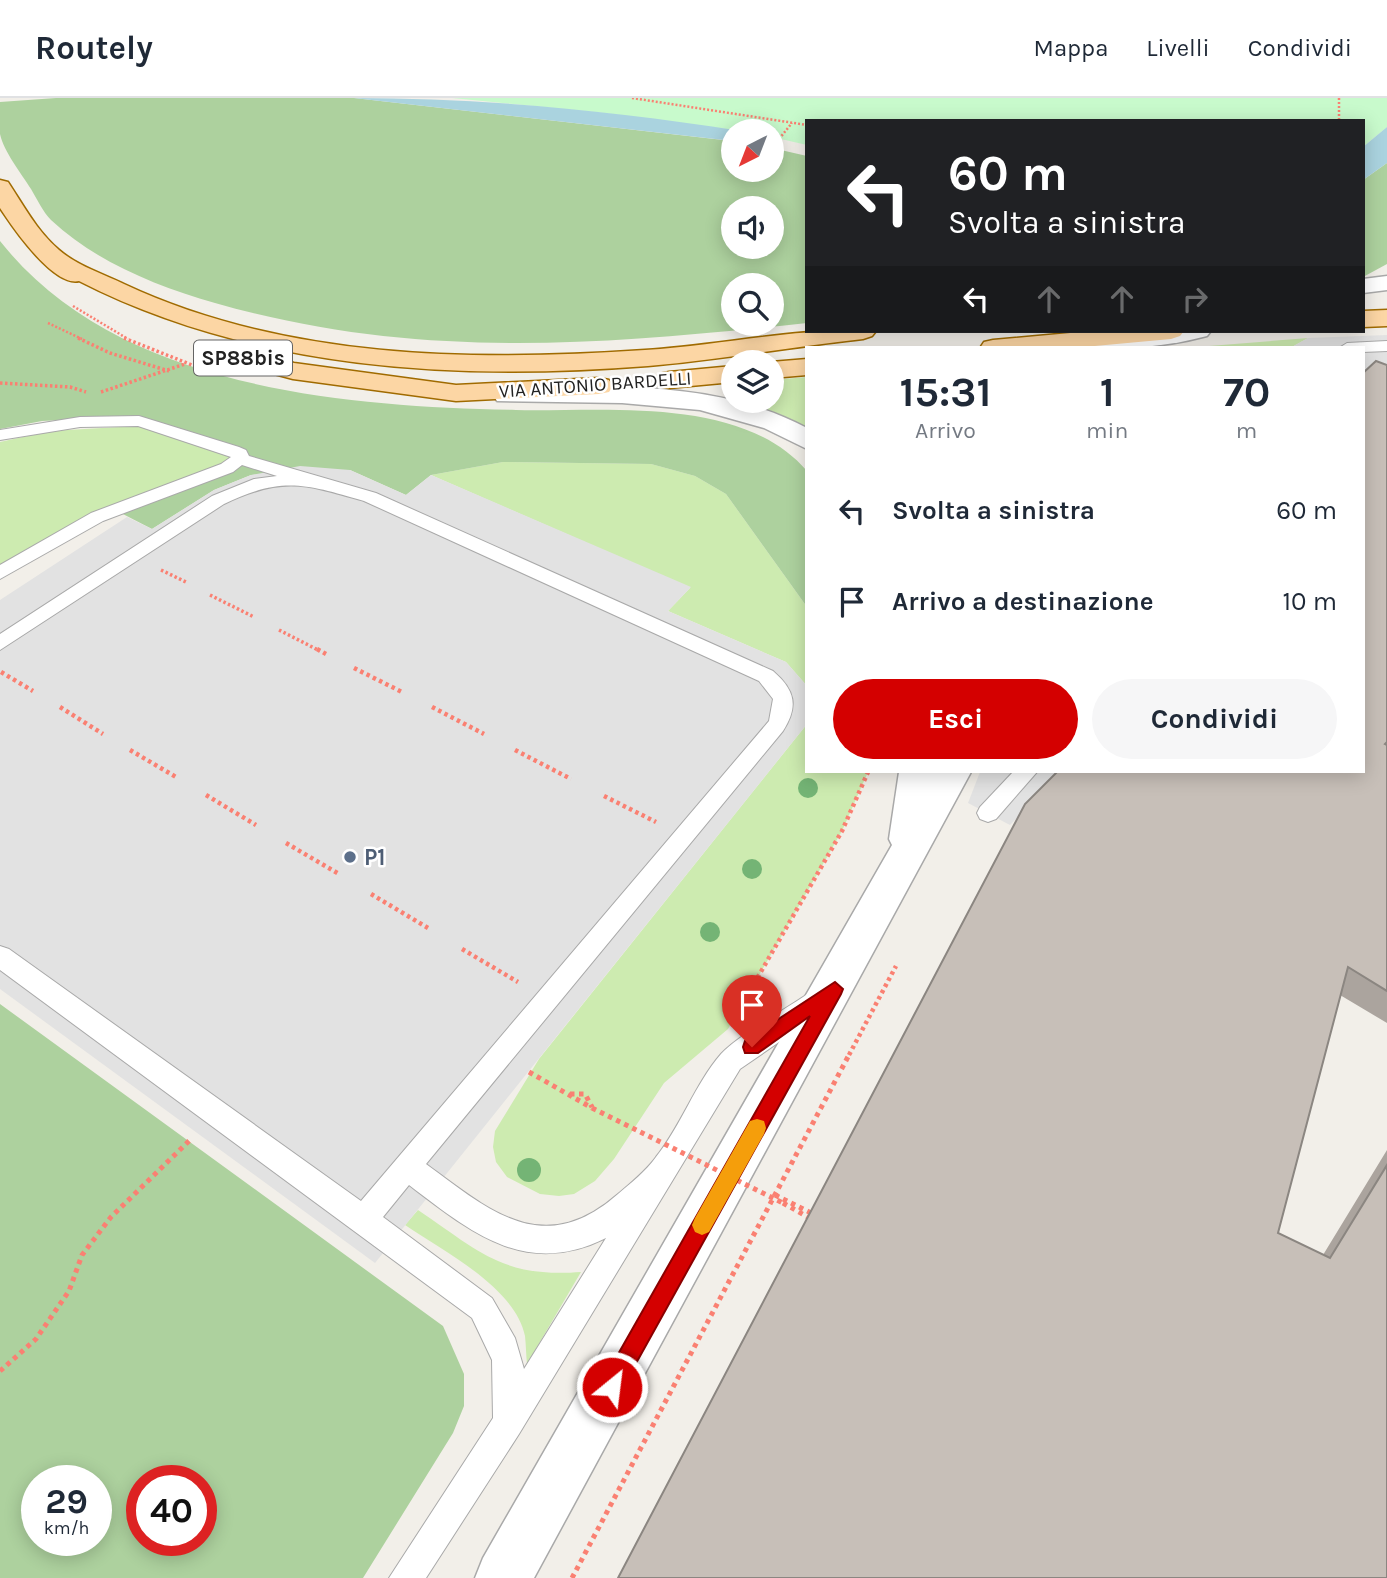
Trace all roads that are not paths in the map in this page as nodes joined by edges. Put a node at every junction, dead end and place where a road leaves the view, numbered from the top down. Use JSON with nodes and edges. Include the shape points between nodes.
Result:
{"nodes":[{"id":1,"x":0,"y":187,"type":"edge"},
{"id":2,"x":54,"y":258,"type":"junction"},
{"id":3,"x":1387,"y":283,"type":"edge"},
{"id":4,"x":1365,"y":286,"type":"edge"},
{"id":5,"x":1365,"y":292,"type":"edge"},
{"id":6,"x":1387,"y":292,"type":"edge"},
{"id":7,"x":1387,"y":318,"type":"edge"},
{"id":8,"x":1365,"y":319,"type":"edge"},
{"id":9,"x":847,"y":333,"type":"edge"},
{"id":10,"x":1150,"y":333,"type":"edge"},
{"id":11,"x":1183,"y":333,"type":"edge"},
{"id":12,"x":1014,"y":346,"type":"edge"},
{"id":13,"x":1088,"y":346,"type":"edge"},
{"id":14,"x":1387,"y":346,"type":"edge"},
{"id":15,"x":1365,"y":347,"type":"edge"},
{"id":16,"x":1387,"y":357,"type":"edge"},
{"id":17,"x":1365,"y":359,"type":"edge"},
{"id":18,"x":805,"y":367,"type":"edge"},
{"id":19,"x":784,"y":369,"type":"edge"},
{"id":20,"x":721,"y":375,"type":"edge"},
{"id":21,"x":456,"y":393,"type":"junction"},
{"id":22,"x":0,"y":435,"type":"edge"},
{"id":23,"x":805,"y":439,"type":"edge"},
{"id":24,"x":240,"y":459,"type":"junction"},
{"id":25,"x":305,"y":479,"type":"junction"},
{"id":26,"x":0,"y":573,"type":"edge"},
{"id":27,"x":0,"y":643,"type":"edge"},
{"id":28,"x":917,"y":773,"type":"edge"},
{"id":29,"x":952,"y":773,"type":"edge"},
{"id":30,"x":1025,"y":773,"type":"edge"},
{"id":31,"x":988,"y":813,"type":"dead end"},
{"id":32,"x":905,"y":855,"type":"junction"},
{"id":33,"x":0,"y":957,"type":"edge"},
{"id":34,"x":835,"y":989,"type":"junction"},
{"id":35,"x":667,"y":1166,"type":"junction"},
{"id":36,"x":407,"y":1167,"type":"junction"},
{"id":37,"x":364,"y":1219,"type":"junction"},
{"id":38,"x":508,"y":1423,"type":"junction"},
{"id":39,"x":406,"y":1578,"type":"edge"},
{"id":40,"x":503,"y":1578,"type":"edge"}],
"edges":[{"from":1,"to":2,"type":"main road","number":"SP88bis","via":[[17,221]]},
{"from":2,"to":9,"type":"main road","number":"SP88bis","via":[[117,291],[235,331],[410,359],[507,363],[648,358]]},
{"from":2,"to":21,"type":"main road","number":"SP88bis","via":[[108,303],[182,340],[293,371]]},
{"from":3,"to":4,"type":"street"},
{"from":5,"to":6,"type":"main road"},
{"from":7,"to":8,"type":"main road"},
{"from":10,"to":12,"type":"main road"},
{"from":11,"to":13,"type":"street"},
{"from":14,"to":15,"type":"lane"},
{"from":16,"to":17,"type":"lane"},
{"from":18,"to":19,"type":"main road"},
{"from":20,"to":21,"type":"main road","name":"VIA ANTONIO BARDELLI","number":"SP88bis"},
{"from":21,"to":23,"type":"street","via":[[696,402],[751,414]]},
{"from":22,"to":24,"type":"lane","via":[[79,422],[139,421],[233,451]]},
{"from":24,"to":25,"type":"lane"},
{"from":24,"to":26,"type":"lane","via":[[97,517]]},
{"from":25,"to":27,"type":"lane","via":[[260,483],[218,500]]},
{"from":25,"to":36,"type":"lane","via":[[370,497],[766,676],[786,701],[785,713],[776,726]]},
{"from":28,"to":32,"type":"street"},
{"from":29,"to":32,"type":"street"},
{"from":30,"to":31,"type":"lane"},
{"from":32,"to":34,"type":"street"},
{"from":33,"to":37,"type":"lane"},
{"from":34,"to":35,"type":"lane","via":[[731,1061]]},
{"from":34,"to":40,"type":"street"},
{"from":35,"to":36,"type":"lane","via":[[617,1213],[592,1230],[558,1241],[528,1239],[492,1226]]},
{"from":35,"to":38,"type":"lane"},
{"from":36,"to":37,"type":"lane"},
{"from":37,"to":38,"type":"lane","via":[[482,1308],[504,1343],[512,1377]]},
{"from":38,"to":39,"type":"lane"}]}
